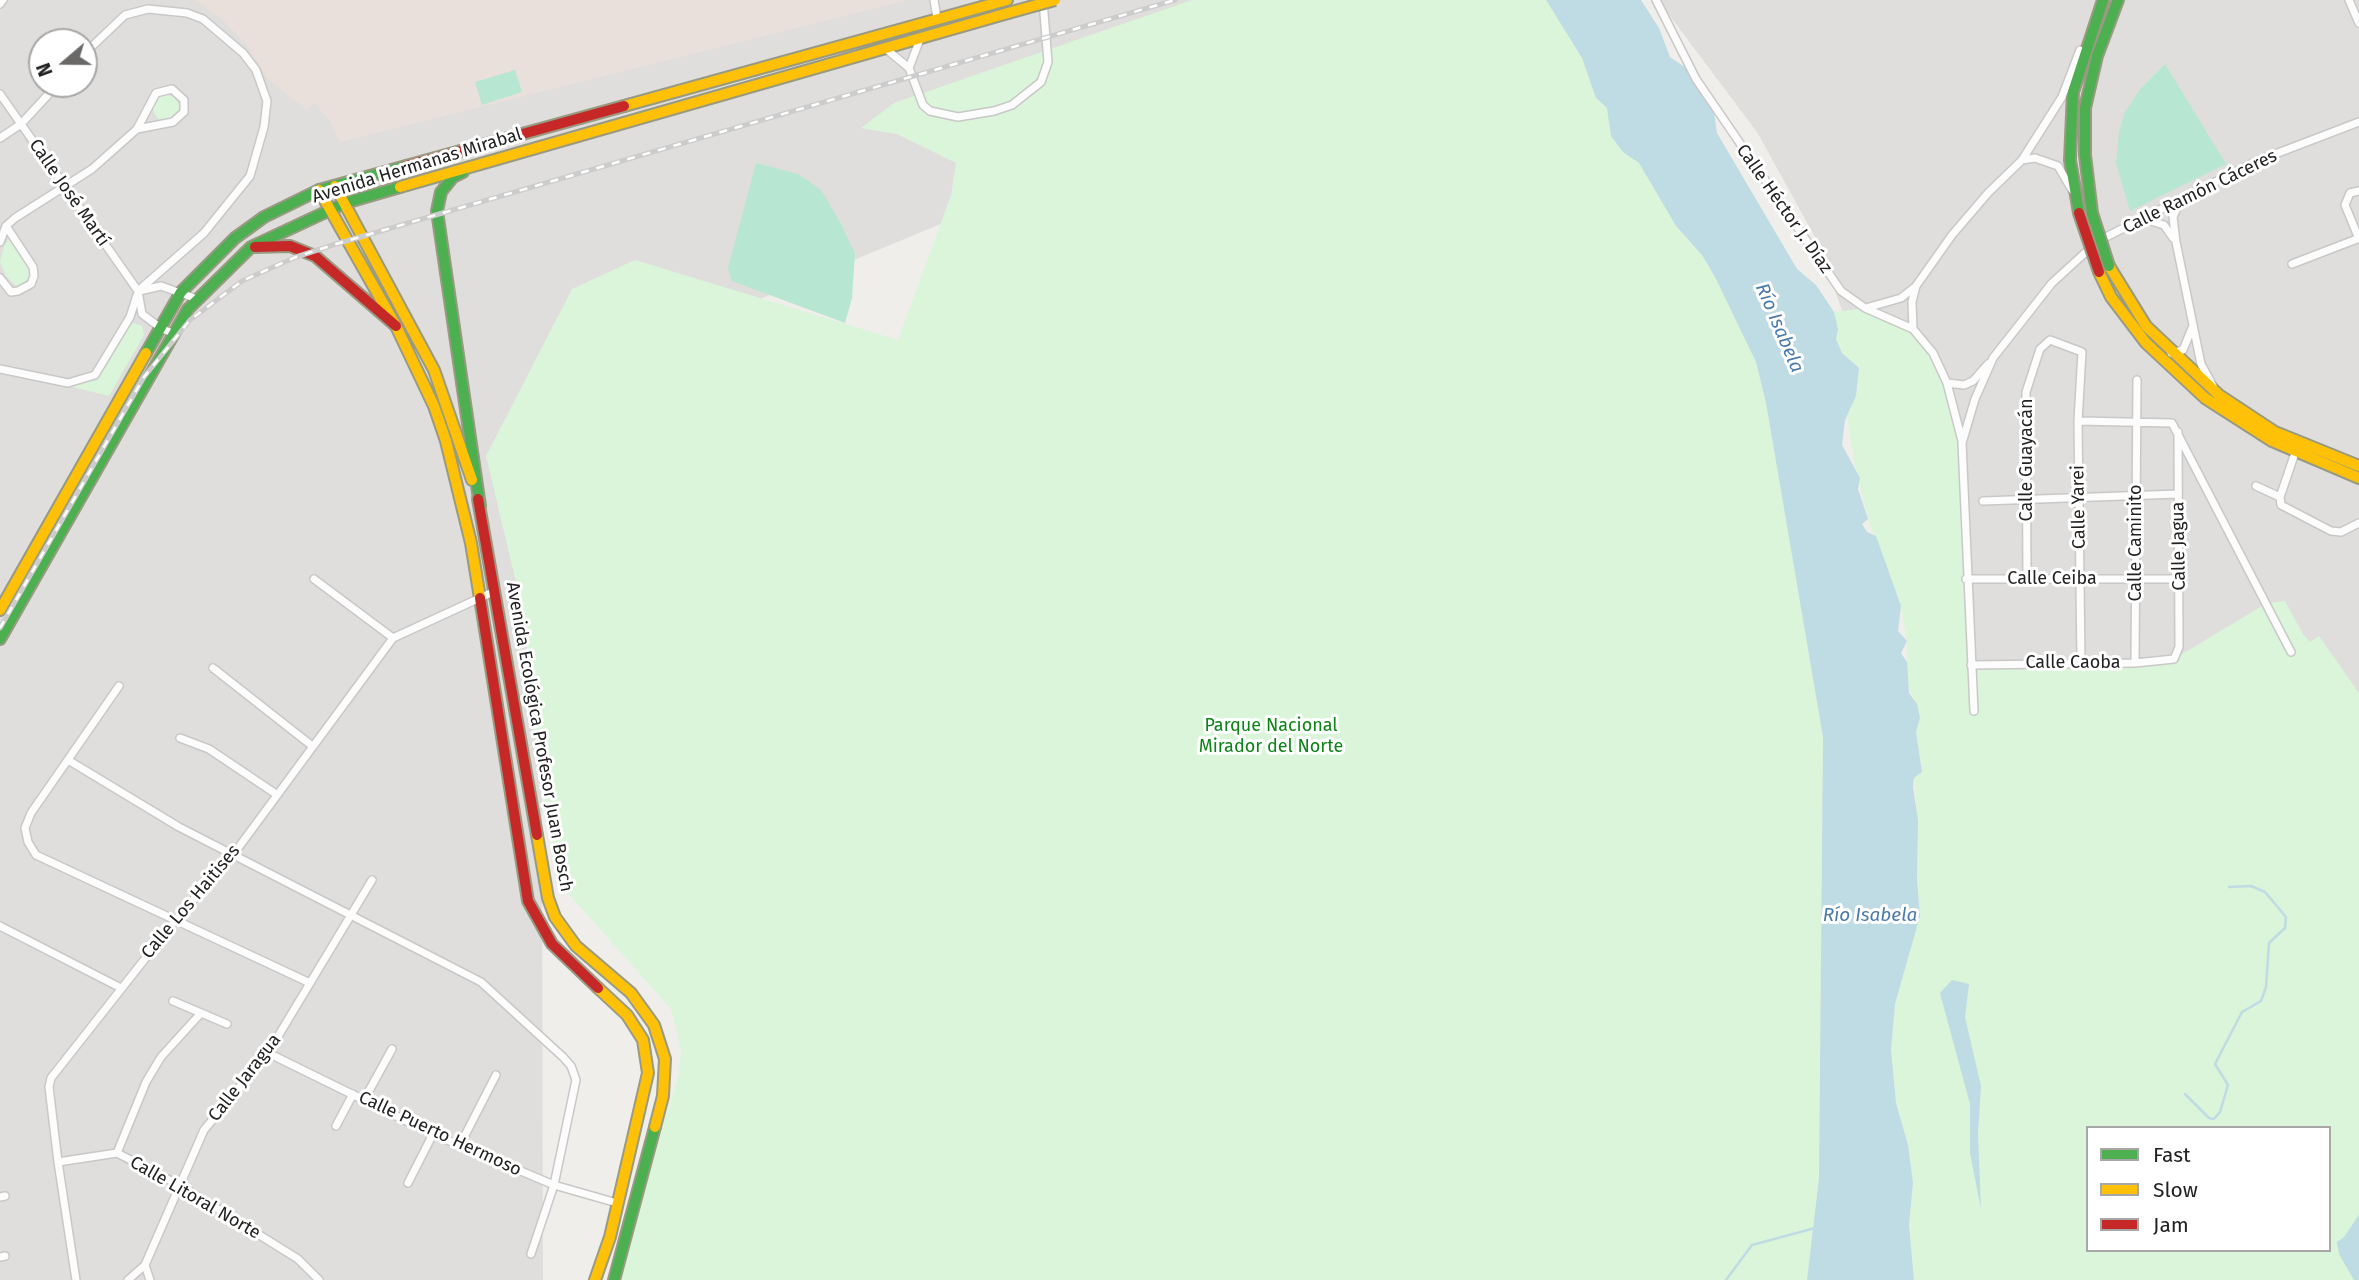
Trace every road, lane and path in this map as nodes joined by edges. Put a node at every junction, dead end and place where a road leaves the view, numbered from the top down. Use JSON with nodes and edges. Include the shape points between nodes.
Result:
{"nodes":[{"id":1,"x":934,"y":0,"type":"edge"},
{"id":2,"x":1005,"y":0,"type":"edge"},
{"id":3,"x":1043,"y":0,"type":"edge"},
{"id":4,"x":1055,"y":0,"type":"edge"},
{"id":5,"x":1656,"y":0,"type":"edge"},
{"id":6,"x":2104,"y":0,"type":"edge"},
{"id":7,"x":2118,"y":0,"type":"edge"},
{"id":8,"x":2349,"y":0,"type":"edge"},
{"id":9,"x":937,"y":18,"type":"junction"},
{"id":10,"x":2094,"y":21,"type":"junction"},
{"id":11,"x":2359,"y":23,"type":"edge"},
{"id":12,"x":920,"y":38,"type":"junction"},
{"id":13,"x":98,"y":41,"type":"edge"},
{"id":14,"x":885,"y":48,"type":"junction"},
{"id":15,"x":909,"y":68,"type":"junction"},
{"id":16,"x":0,"y":94,"type":"edge"},
{"id":17,"x":45,"y":98,"type":"edge"},
{"id":18,"x":2359,"y":122,"type":"edge"},
{"id":19,"x":21,"y":124,"type":"junction"},
{"id":20,"x":137,"y":129,"type":"junction"},
{"id":21,"x":0,"y":138,"type":"edge"},
{"id":22,"x":2022,"y":160,"type":"junction"},
{"id":23,"x":485,"y":162,"type":"junction"},
{"id":24,"x":335,"y":186,"type":"junction"},
{"id":25,"x":65,"y":188,"type":"junction"},
{"id":26,"x":319,"y":190,"type":"junction"},
{"id":27,"x":2359,"y":191,"type":"edge"},
{"id":28,"x":2182,"y":197,"type":"junction"},
{"id":29,"x":345,"y":203,"type":"junction"},
{"id":30,"x":2078,"y":207,"type":"junction"},
{"id":31,"x":330,"y":208,"type":"junction"},
{"id":32,"x":2143,"y":219,"type":"junction"},
{"id":33,"x":6,"y":226,"type":"junction"},
{"id":34,"x":2358,"y":239,"type":"edge"},
{"id":35,"x":0,"y":242,"type":"edge"},
{"id":36,"x":2176,"y":242,"type":"junction"},
{"id":37,"x":251,"y":247,"type":"junction"},
{"id":38,"x":2292,"y":264,"type":"dead end"},
{"id":39,"x":0,"y":278,"type":"edge"},
{"id":40,"x":1916,"y":286,"type":"junction"},
{"id":41,"x":138,"y":291,"type":"junction"},
{"id":42,"x":181,"y":292,"type":"junction"},
{"id":43,"x":197,"y":299,"type":"junction"},
{"id":44,"x":1865,"y":308,"type":"junction"},
{"id":45,"x":2193,"y":324,"type":"junction"},
{"id":46,"x":396,"y":326,"type":"junction"},
{"id":47,"x":1913,"y":329,"type":"junction"},
{"id":48,"x":168,"y":331,"type":"junction"},
{"id":49,"x":2082,"y":352,"type":"joint"},
{"id":50,"x":2171,"y":353,"type":"junction"},
{"id":51,"x":1993,"y":358,"type":"junction"},
{"id":52,"x":0,"y":369,"type":"edge"},
{"id":53,"x":2137,"y":380,"type":"dead end"},
{"id":54,"x":1947,"y":383,"type":"junction"},
{"id":55,"x":2219,"y":395,"type":"junction"},
{"id":56,"x":2078,"y":421,"type":"junction"},
{"id":57,"x":2137,"y":423,"type":"junction"},
{"id":58,"x":2178,"y":432,"type":"junction"},
{"id":59,"x":1962,"y":443,"type":"junction"},
{"id":60,"x":2295,"y":453,"type":"junction"},
{"id":61,"x":2359,"y":467,"type":"edge"},
{"id":62,"x":2359,"y":478,"type":"edge"},
{"id":63,"x":2256,"y":486,"type":"dead end"},
{"id":64,"x":2136,"y":494,"type":"junction"},
{"id":65,"x":2178,"y":494,"type":"junction"},
{"id":66,"x":2079,"y":496,"type":"junction"},
{"id":67,"x":2280,"y":497,"type":"junction"},
{"id":68,"x":2027,"y":498,"type":"junction"},
{"id":69,"x":1983,"y":501,"type":"dead end"},
{"id":70,"x":480,"y":506,"type":"junction"},
{"id":71,"x":2359,"y":523,"type":"edge"},
{"id":72,"x":314,"y":579,"type":"dead end"},
{"id":73,"x":1966,"y":579,"type":"junction"},
{"id":74,"x":2080,"y":579,"type":"junction"},
{"id":75,"x":2136,"y":579,"type":"junction"},
{"id":76,"x":2179,"y":579,"type":"junction"},
{"id":77,"x":2027,"y":580,"type":"junction"},
{"id":78,"x":495,"y":591,"type":"junction"},
{"id":79,"x":480,"y":598,"type":"junction"},
{"id":80,"x":0,"y":610,"type":"edge"},
{"id":81,"x":393,"y":638,"type":"junction"},
{"id":82,"x":0,"y":639,"type":"edge"},
{"id":83,"x":2291,"y":652,"type":"dead end"},
{"id":84,"x":2174,"y":659,"type":"joint"},
{"id":85,"x":2081,"y":662,"type":"junction"},
{"id":86,"x":2135,"y":663,"type":"junction"},
{"id":87,"x":1970,"y":664,"type":"junction"},
{"id":88,"x":213,"y":668,"type":"dead end"},
{"id":89,"x":119,"y":686,"type":"dead end"},
{"id":90,"x":1973,"y":711,"type":"dead end"},
{"id":91,"x":180,"y":737,"type":"dead end"},
{"id":92,"x":311,"y":745,"type":"junction"},
{"id":93,"x":68,"y":760,"type":"junction"},
{"id":94,"x":276,"y":794,"type":"junction"},
{"id":95,"x":233,"y":855,"type":"junction"},
{"id":96,"x":372,"y":880,"type":"dead end"},
{"id":97,"x":352,"y":914,"type":"junction"},
{"id":98,"x":174,"y":922,"type":"junction"},
{"id":99,"x":0,"y":926,"type":"edge"},
{"id":100,"x":606,"y":971,"type":"junction"},
{"id":101,"x":310,"y":984,"type":"junction"},
{"id":102,"x":121,"y":988,"type":"junction"},
{"id":103,"x":595,"y":988,"type":"junction"},
{"id":104,"x":173,"y":1001,"type":"dead end"},
{"id":105,"x":201,"y":1013,"type":"junction"},
{"id":106,"x":227,"y":1024,"type":"dead end"},
{"id":107,"x":392,"y":1049,"type":"dead end"},
{"id":108,"x":268,"y":1053,"type":"junction"},
{"id":109,"x":496,"y":1075,"type":"dead end"},
{"id":110,"x":353,"y":1094,"type":"junction"},
{"id":111,"x":364,"y":1100,"type":"junction"},
{"id":112,"x":336,"y":1126,"type":"dead end"},
{"id":113,"x":433,"y":1134,"type":"junction"},
{"id":114,"x":460,"y":1146,"type":"junction"},
{"id":115,"x":117,"y":1153,"type":"junction"},
{"id":116,"x":58,"y":1162,"type":"junction"},
{"id":117,"x":408,"y":1183,"type":"dead end"},
{"id":118,"x":554,"y":1185,"type":"junction"},
{"id":119,"x":181,"y":1186,"type":"junction"},
{"id":120,"x":617,"y":1203,"type":"junction"},
{"id":121,"x":531,"y":1254,"type":"dead end"},
{"id":122,"x":145,"y":1265,"type":"junction"},
{"id":123,"x":76,"y":1280,"type":"edge"},
{"id":124,"x":128,"y":1280,"type":"edge"},
{"id":125,"x":150,"y":1280,"type":"edge"},
{"id":126,"x":319,"y":1280,"type":"edge"},
{"id":127,"x":595,"y":1280,"type":"edge"},
{"id":128,"x":614,"y":1280,"type":"edge"}],
"edges":[{"from":1,"to":9,"type":"street"},
{"from":2,"to":9,"type":"main road","name":"Avenida Hermanas Mirabal"},
{"from":3,"to":15,"type":"street","via":[[1048,62],[1041,82],[1012,104],[958,117],[930,111],[923,105]]},
{"from":4,"to":12,"type":"main road","name":"Avenida Hermanas Mirabal","bridge":true},
{"from":5,"to":44,"type":"street","name":"Calle Héctor J. Díaz","via":[[1696,79],[1757,172],[1841,291]]},
{"from":6,"to":10,"type":"main road"},
{"from":7,"to":50,"type":"main road","bridge":true,"via":[[2097,56],[2085,108],[2092,213],[2109,266],[2126,298]]},
{"from":8,"to":11,"type":"street"},
{"from":9,"to":24,"type":"main road","name":"Avenida Hermanas Mirabal"},
{"from":10,"to":22,"type":"street","via":[[2062,97]]},
{"from":10,"to":30,"type":"main road","via":[[2073,92],[2070,160]]},
{"from":12,"to":14,"type":"main road","name":"Avenida Hermanas Mirabal"},
{"from":12,"to":15,"type":"street"},
{"from":13,"to":41,"type":"street","via":[[125,15],[148,9],[187,13],[203,19],[243,53],[256,70],[267,101],[250,176],[204,233]]},
{"from":14,"to":15,"type":"street"},
{"from":14,"to":23,"type":"main road","name":"Avenida Hermanas Mirabal"},
{"from":16,"to":19,"type":"street","name":"Calle José Martí"},
{"from":17,"to":19,"type":"street"},
{"from":18,"to":28,"type":"street","name":"Calle Ramón Cáceres","via":[[2257,161]]},
{"from":19,"to":21,"type":"street"},
{"from":19,"to":25,"type":"street","name":"Calle José Martí"},
{"from":20,"to":20,"type":"street","via":[[173,122],[184,113],[184,100],[172,89],[161,90]]},
{"from":20,"to":25,"type":"street"},
{"from":22,"to":30,"type":"street","via":[[2035,158],[2058,166]]},
{"from":22,"to":40,"type":"street","via":[[1952,235]]},
{"from":23,"to":29,"type":"main road","name":"Avenida Hermanas Mirabal"},
{"from":23,"to":70,"type":"main road","via":[[453,177],[441,192],[437,211]]},
{"from":24,"to":26,"type":"main road","name":"Avenida Hermanas Mirabal"},
{"from":24,"to":29,"type":"main road","name":"Avenida Ecológica Profesor Juan Bosch"},
{"from":25,"to":33,"type":"street"},
{"from":25,"to":41,"type":"street","name":"Calle José Martí"},
{"from":26,"to":31,"type":"main road","name":"Avenida Ecológica Profesor Juan Bosch"},
{"from":26,"to":42,"type":"main road","name":"Avenida Hermanas Mirabal","via":[[264,217],[235,238]]},
{"from":27,"to":34,"type":"street","via":[[2350,193],[2346,205]]},
{"from":28,"to":32,"type":"street","name":"Calle Ramón Cáceres"},
{"from":28,"to":36,"type":"street","via":[[2173,217]]},
{"from":29,"to":31,"type":"main road","name":"Avenida Hermanas Mirabal"},
{"from":29,"to":70,"type":"main road","name":"Avenida Ecológica Profesor Juan Bosch","via":[[434,370]]},
{"from":30,"to":60,"type":"main road","bridge":true,"via":[[2099,272],[2133,327],[2184,381],[2248,428]]},
{"from":31,"to":37,"type":"main road","name":"Avenida Hermanas Mirabal"},
{"from":31,"to":46,"type":"main road","name":"Avenida Ecológica Profesor Juan Bosch"},
{"from":32,"to":36,"type":"street","via":[[2164,225]]},
{"from":32,"to":51,"type":"street","name":"Calle Ramón Cáceres","via":[[2084,251],[2052,283]]},
{"from":33,"to":35,"type":"street"},
{"from":33,"to":39,"type":"street","via":[[33,267],[34,276],[19,292],[11,292]]},
{"from":34,"to":38,"type":"street"},
{"from":36,"to":45,"type":"street"},
{"from":37,"to":43,"type":"main road","name":"Avenida Hermanas Mirabal"},
{"from":37,"to":46,"type":"main road","via":[[290,246],[315,256]]},
{"from":40,"to":44,"type":"street","via":[[1900,298]]},
{"from":40,"to":47,"type":"street"},
{"from":41,"to":42,"type":"street","via":[[162,286]]},
{"from":41,"to":48,"type":"street","name":"Calle José Martí","via":[[142,314]]},
{"from":41,"to":52,"type":"street","via":[[130,317],[95,375],[68,383]]},
{"from":42,"to":43,"type":"street"},
{"from":42,"to":48,"type":"main road","name":"Avenida Hermanas Mirabal"},
{"from":43,"to":48,"type":"main road","name":"Avenida Hermanas Mirabal"},
{"from":44,"to":47,"type":"street","name":"Calle Héctor J. Díaz"},
{"from":45,"to":50,"type":"street","via":[[2187,345]]},
{"from":45,"to":55,"type":"street","via":[[2202,364]]},
{"from":46,"to":79,"type":"main road","name":"Avenida Ecológica Profesor Juan Bosch","via":[[446,441],[465,510]]},
{"from":47,"to":54,"type":"street","name":"Calle Héctor J. Díaz","via":[[1933,353]]},
{"from":48,"to":80,"type":"main road","name":"Avenida Hermanas Mirabal"},
{"from":48,"to":82,"type":"main road","name":"Avenida Hermanas Mirabal"},
{"from":49,"to":56,"type":"street","name":"Calle Yarei"},
{"from":49,"to":68,"type":"street","name":"Calle Guayacán","via":[[2050,340],[2040,349],[2026,392]]},
{"from":50,"to":55,"type":"main road"},
{"from":51,"to":54,"type":"street","via":[[1973,381],[1955,386]]},
{"from":51,"to":59,"type":"street"},
{"from":53,"to":57,"type":"street","name":"Calle Caminito"},
{"from":54,"to":59,"type":"street","name":"Calle Héctor J. Díaz"},
{"from":55,"to":61,"type":"main road","via":[[2274,432]]},
{"from":56,"to":57,"type":"street"},
{"from":56,"to":66,"type":"street","name":"Calle Yarei"},
{"from":57,"to":58,"type":"street","via":[[2172,423]]},
{"from":57,"to":64,"type":"street","name":"Calle Caminito"},
{"from":58,"to":65,"type":"street","name":"Calle Jagua"},
{"from":58,"to":83,"type":"street"},
{"from":59,"to":73,"type":"street"},
{"from":60,"to":62,"type":"main road"},
{"from":60,"to":67,"type":"street"},
{"from":63,"to":67,"type":"street"},
{"from":64,"to":65,"type":"street"},
{"from":64,"to":66,"type":"street"},
{"from":64,"to":75,"type":"street","name":"Calle Caminito"},
{"from":65,"to":76,"type":"street","name":"Calle Jagua"},
{"from":66,"to":68,"type":"street"},
{"from":66,"to":74,"type":"street","name":"Calle Yarei"},
{"from":67,"to":71,"type":"street","via":[[2281,505],[2331,531],[2341,532]]},
{"from":68,"to":69,"type":"street"},
{"from":68,"to":77,"type":"street","name":"Calle Guayacán"},
{"from":70,"to":78,"type":"main road","name":"Avenida Ecológica Profesor Juan Bosch"},
{"from":72,"to":81,"type":"street"},
{"from":73,"to":77,"type":"street","name":"Calle Ceiba"},
{"from":73,"to":87,"type":"street"},
{"from":74,"to":75,"type":"street","name":"Calle Ceiba"},
{"from":74,"to":77,"type":"street","name":"Calle Ceiba"},
{"from":74,"to":85,"type":"street","name":"Calle Yarei"},
{"from":75,"to":76,"type":"street","name":"Calle Ceiba"},
{"from":75,"to":86,"type":"street","name":"Calle Caminito"},
{"from":76,"to":84,"type":"street","name":"Calle Jagua","via":[[2179,647]]},
{"from":78,"to":79,"type":"street","name":"Calle Los Haitises"},
{"from":78,"to":100,"type":"main road","name":"Avenida Ecológica Profesor Juan Bosch","via":[[548,898],[564,932]]},
{"from":79,"to":81,"type":"street","name":"Calle Los Haitises"},
{"from":79,"to":103,"type":"main road","name":"Avenida Ecológica Profesor Juan Bosch","via":[[528,901],[552,944]]},
{"from":81,"to":92,"type":"street","name":"Calle Los Haitises"},
{"from":84,"to":86,"type":"street","name":"Calle Caoba"},
{"from":85,"to":86,"type":"street","name":"Calle Caoba"},
{"from":85,"to":87,"type":"street","name":"Calle Caoba"},
{"from":87,"to":90,"type":"street"},
{"from":88,"to":92,"type":"street"},
{"from":89,"to":93,"type":"street"},
{"from":91,"to":94,"type":"street","via":[[209,749]]},
{"from":92,"to":94,"type":"street","name":"Calle Los Haitises"},
{"from":93,"to":95,"type":"street"},
{"from":93,"to":98,"type":"street","via":[[25,828],[36,855]]},
{"from":94,"to":95,"type":"street","name":"Calle Los Haitises"},
{"from":95,"to":97,"type":"street"},
{"from":95,"to":98,"type":"street","name":"Calle Los Haitises"},
{"from":96,"to":97,"type":"street","name":"Calle Jaragua"},
{"from":97,"to":101,"type":"street","name":"Calle Jaragua"},
{"from":97,"to":118,"type":"street","via":[[481,982],[571,1066],[576,1080]]},
{"from":98,"to":101,"type":"street"},
{"from":98,"to":102,"type":"street","name":"Calle Los Haitises"},
{"from":99,"to":102,"type":"street"},
{"from":100,"to":103,"type":"main road"},
{"from":100,"to":128,"type":"main road","name":"Avenida Ecológica Profesor Juan Bosch","via":[[644,1009],[665,1059],[663,1096]]},
{"from":101,"to":108,"type":"street","name":"Calle Jaragua"},
{"from":102,"to":116,"type":"street","name":"Calle Los Haitises","via":[[50,1082]]},
{"from":103,"to":120,"type":"main road","name":"Avenida Ecológica Profesor Juan Bosch","via":[[636,1026],[647,1056],[644,1098]]},
{"from":104,"to":105,"type":"street"},
{"from":105,"to":106,"type":"street"},
{"from":105,"to":115,"type":"street","via":[[161,1057],[146,1082]]},
{"from":107,"to":111,"type":"street"},
{"from":108,"to":110,"type":"street","name":"Calle Puerto Hermoso"},
{"from":108,"to":119,"type":"street","name":"Calle Jaragua","via":[[204,1130]]},
{"from":109,"to":114,"type":"street"},
{"from":110,"to":111,"type":"street","name":"Calle Puerto Hermoso"},
{"from":110,"to":112,"type":"street"},
{"from":111,"to":113,"type":"street","name":"Calle Puerto Hermoso"},
{"from":113,"to":114,"type":"street","name":"Calle Puerto Hermoso"},
{"from":113,"to":117,"type":"street"},
{"from":114,"to":118,"type":"street","name":"Calle Puerto Hermoso"},
{"from":115,"to":116,"type":"street","name":"Calle Litoral Norte"},
{"from":115,"to":119,"type":"street","name":"Calle Litoral Norte"},
{"from":116,"to":123,"type":"street","name":"Calle Los Haitises"},
{"from":118,"to":120,"type":"street","name":"Calle Puerto Hermoso"},
{"from":118,"to":121,"type":"street"},
{"from":119,"to":122,"type":"street","name":"Calle Jaragua"},
{"from":119,"to":126,"type":"street","name":"Calle Litoral Norte","via":[[298,1259]]},
{"from":120,"to":127,"type":"main road","name":"Avenida Ecológica Profesor Juan Bosch"},
{"from":122,"to":124,"type":"street","name":"Calle Jaragua"},
{"from":122,"to":125,"type":"street"}]}
